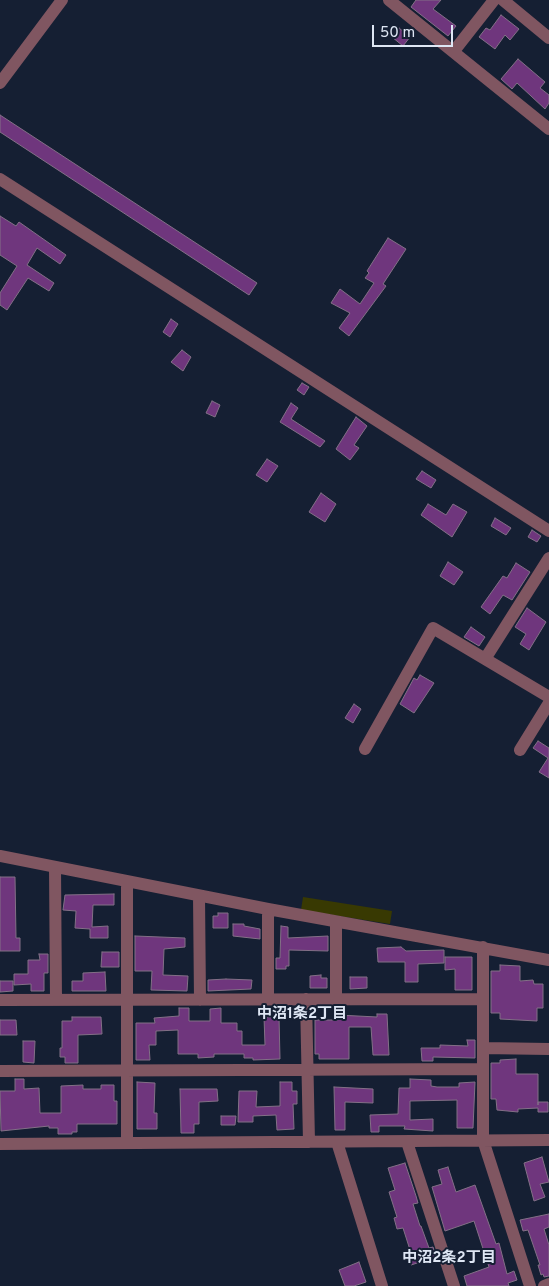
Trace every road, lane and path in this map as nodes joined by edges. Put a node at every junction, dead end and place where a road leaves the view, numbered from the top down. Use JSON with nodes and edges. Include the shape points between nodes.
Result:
{"nodes":[{"id":1,"x":62,"y":0,"type":"edge"},
{"id":2,"x":389,"y":0,"type":"edge"},
{"id":3,"x":494,"y":0,"type":"edge"},
{"id":4,"x":503,"y":0,"type":"edge"},
{"id":5,"x":549,"y":38,"type":"edge"},
{"id":6,"x":454,"y":51,"type":"junction"},
{"id":7,"x":0,"y":83,"type":"edge"},
{"id":8,"x":549,"y":129,"type":"edge"},
{"id":9,"x":0,"y":179,"type":"edge"},
{"id":10,"x":549,"y":530,"type":"edge"},
{"id":11,"x":549,"y":558,"type":"edge"},
{"id":12,"x":485,"y":659,"type":"junction"},
{"id":13,"x":549,"y":698,"type":"edge"},
{"id":14,"x":549,"y":704,"type":"edge"},
{"id":15,"x":365,"y":749,"type":"dead end"},
{"id":16,"x":520,"y":750,"type":"dead end"},
{"id":17,"x":0,"y":856,"type":"edge"},
{"id":18,"x":55,"y":867,"type":"junction"},
{"id":19,"x":127,"y":881,"type":"junction"},
{"id":20,"x":199,"y":896,"type":"junction"},
{"id":21,"x":268,"y":909,"type":"junction"},
{"id":22,"x":336,"y":922,"type":"junction"},
{"id":23,"x":483,"y":947,"type":"junction"},
{"id":24,"x":549,"y":960,"type":"edge"},
{"id":25,"x":268,"y":999,"type":"junction"},
{"id":26,"x":306,"y":999,"type":"junction"},
{"id":27,"x":336,"y":999,"type":"junction"},
{"id":28,"x":483,"y":999,"type":"junction"},
{"id":29,"x":0,"y":1000,"type":"edge"},
{"id":30,"x":56,"y":1000,"type":"junction"},
{"id":31,"x":127,"y":1000,"type":"junction"},
{"id":32,"x":200,"y":1000,"type":"junction"},
{"id":33,"x":483,"y":1048,"type":"junction"},
{"id":34,"x":549,"y":1049,"type":"edge"},
{"id":35,"x":483,"y":1069,"type":"junction"},
{"id":36,"x":307,"y":1070,"type":"junction"},
{"id":37,"x":0,"y":1071,"type":"edge"},
{"id":38,"x":128,"y":1071,"type":"junction"},
{"id":39,"x":483,"y":1140,"type":"junction"},
{"id":40,"x":549,"y":1140,"type":"edge"},
{"id":41,"x":309,"y":1142,"type":"junction"},
{"id":42,"x":337,"y":1142,"type":"junction"},
{"id":43,"x":407,"y":1142,"type":"junction"},
{"id":44,"x":126,"y":1143,"type":"junction"},
{"id":45,"x":0,"y":1144,"type":"edge"},
{"id":46,"x":549,"y":1284,"type":"edge"},
{"id":47,"x":382,"y":1286,"type":"edge"},
{"id":48,"x":454,"y":1286,"type":"edge"},
{"id":49,"x":530,"y":1286,"type":"edge"},
{"id":50,"x":544,"y":1286,"type":"edge"}],
"edges":[{"from":1,"to":7,"type":"street"},
{"from":2,"to":6,"type":"street"},
{"from":3,"to":6,"type":"street"},
{"from":4,"to":5,"type":"street"},
{"from":6,"to":8,"type":"street"},
{"from":9,"to":10,"type":"street"},
{"from":11,"to":12,"type":"street"},
{"from":12,"to":13,"type":"street"},
{"from":12,"to":15,"type":"street","via":[[433,628]]},
{"from":14,"to":16,"type":"street"},
{"from":17,"to":18,"type":"street"},
{"from":18,"to":19,"type":"street"},
{"from":18,"to":30,"type":"street"},
{"from":19,"to":20,"type":"street"},
{"from":19,"to":31,"type":"street"},
{"from":20,"to":21,"type":"street"},
{"from":20,"to":32,"type":"street"},
{"from":21,"to":22,"type":"street"},
{"from":21,"to":25,"type":"street"},
{"from":22,"to":23,"type":"street"},
{"from":22,"to":27,"type":"street"},
{"from":23,"to":24,"type":"street"},
{"from":23,"to":28,"type":"street"},
{"from":25,"to":26,"type":"street"},
{"from":25,"to":32,"type":"street"},
{"from":26,"to":27,"type":"street"},
{"from":26,"to":36,"type":"street"},
{"from":27,"to":28,"type":"street"},
{"from":28,"to":33,"type":"street"},
{"from":29,"to":30,"type":"street"},
{"from":30,"to":31,"type":"street"},
{"from":31,"to":32,"type":"street"},
{"from":31,"to":38,"type":"street"},
{"from":33,"to":34,"type":"street"},
{"from":33,"to":35,"type":"street"},
{"from":35,"to":36,"type":"street"},
{"from":35,"to":39,"type":"street"},
{"from":36,"to":38,"type":"street"},
{"from":36,"to":41,"type":"street"},
{"from":37,"to":38,"type":"street"},
{"from":38,"to":44,"type":"street"},
{"from":39,"to":40,"type":"street"},
{"from":39,"to":43,"type":"street"},
{"from":39,"to":49,"type":"street"},
{"from":41,"to":42,"type":"street"},
{"from":41,"to":44,"type":"street"},
{"from":42,"to":43,"type":"street"},
{"from":42,"to":47,"type":"street"},
{"from":43,"to":48,"type":"street"},
{"from":44,"to":45,"type":"street"},
{"from":46,"to":50,"type":"street"}]}
